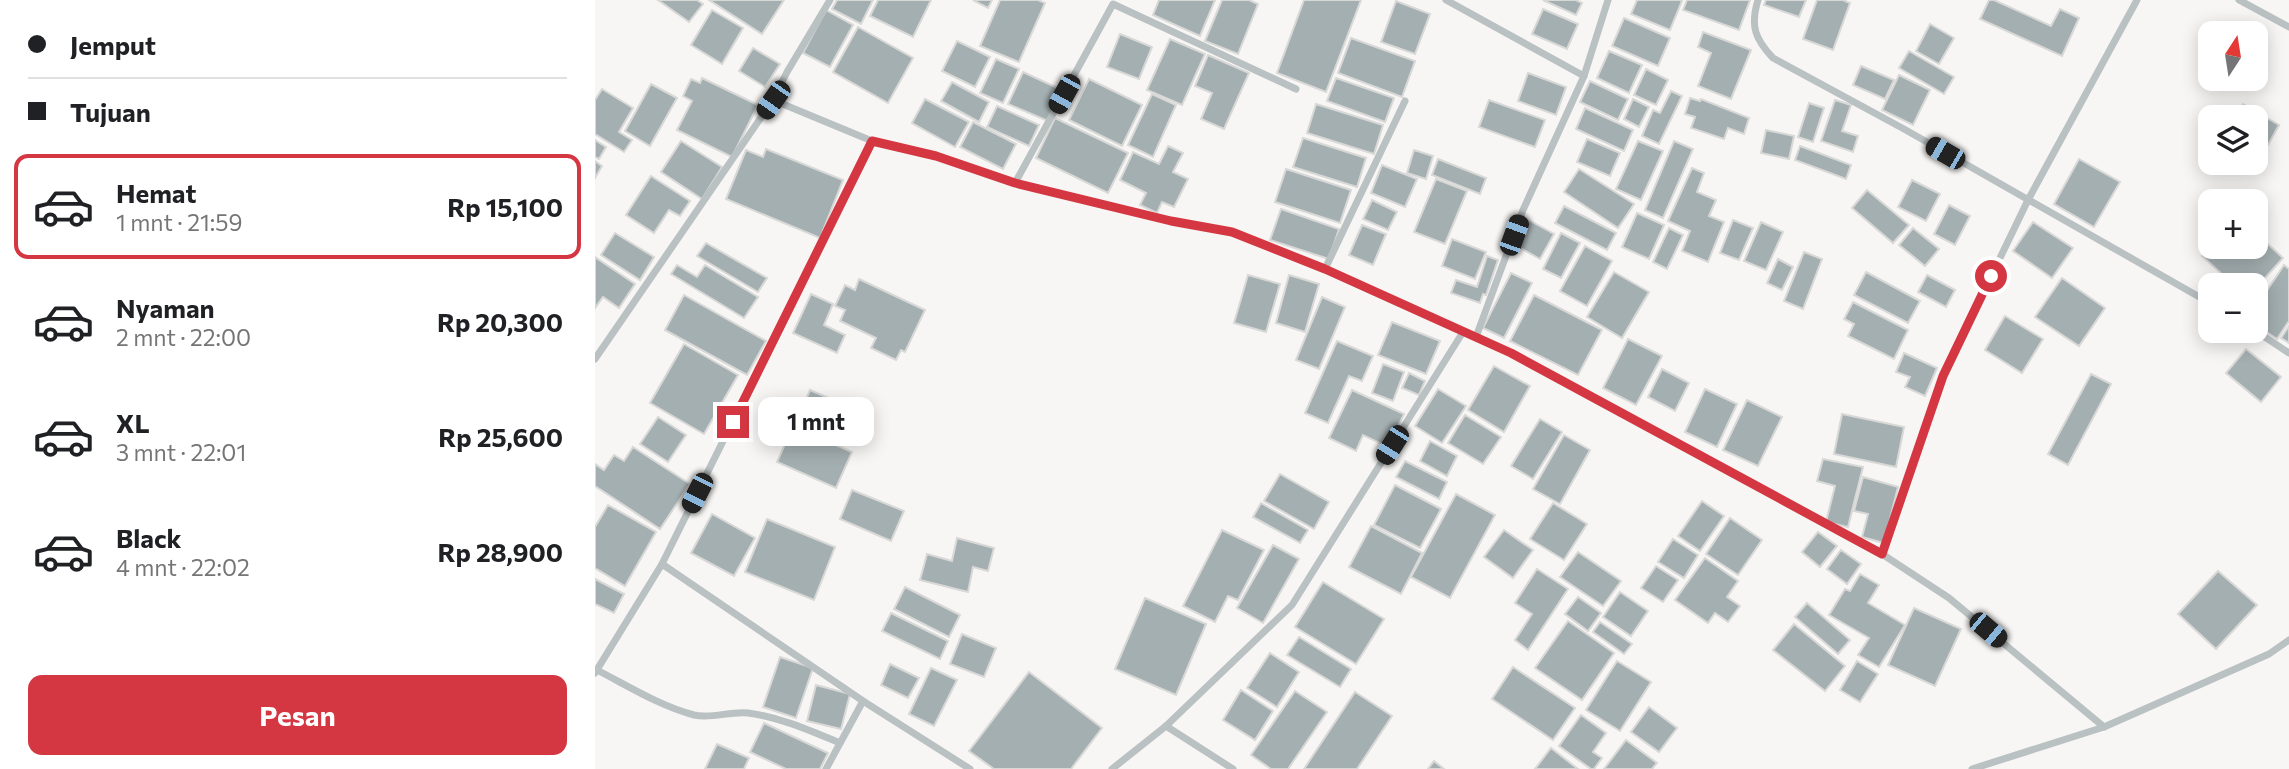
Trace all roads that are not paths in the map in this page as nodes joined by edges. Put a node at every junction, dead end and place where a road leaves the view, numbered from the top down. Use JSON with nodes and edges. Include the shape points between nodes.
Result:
{"nodes":[{"id":1,"x":830,"y":0,"type":"edge"},
{"id":2,"x":1446,"y":0,"type":"edge"},
{"id":3,"x":1608,"y":0,"type":"edge"},
{"id":4,"x":1758,"y":0,"type":"edge"},
{"id":5,"x":2137,"y":0,"type":"edge"},
{"id":6,"x":2239,"y":0,"type":"edge"},
{"id":7,"x":1114,"y":2,"type":"edge"},
{"id":8,"x":2289,"y":27,"type":"edge"},
{"id":9,"x":1584,"y":76,"type":"junction"},
{"id":10,"x":1296,"y":89,"type":"dead end"},
{"id":11,"x":773,"y":100,"type":"junction"},
{"id":12,"x":1405,"y":102,"type":"dead end"},
{"id":13,"x":872,"y":141,"type":"junction"},
{"id":14,"x":1015,"y":183,"type":"junction"},
{"id":15,"x":2028,"y":200,"type":"junction"},
{"id":16,"x":1325,"y":269,"type":"junction"},
{"id":17,"x":2198,"y":296,"type":"edge"},
{"id":18,"x":1463,"y":332,"type":"junction"},
{"id":19,"x":1475,"y":337,"type":"junction"},
{"id":20,"x":2268,"y":339,"type":"edge"},
{"id":21,"x":2289,"y":353,"type":"edge"},
{"id":22,"x":595,"y":359,"type":"edge"},
{"id":23,"x":1882,"y":554,"type":"junction"},
{"id":24,"x":662,"y":564,"type":"junction"},
{"id":25,"x":2289,"y":640,"type":"edge"},
{"id":26,"x":596,"y":672,"type":"edge"},
{"id":27,"x":863,"y":701,"type":"junction"},
{"id":28,"x":1166,"y":726,"type":"junction"},
{"id":29,"x":2104,"y":727,"type":"junction"},
{"id":30,"x":840,"y":743,"type":"junction"},
{"id":31,"x":825,"y":769,"type":"edge"},
{"id":32,"x":970,"y":769,"type":"edge"},
{"id":33,"x":1112,"y":769,"type":"edge"},
{"id":34,"x":1233,"y":769,"type":"edge"},
{"id":35,"x":1972,"y":769,"type":"edge"}],
"edges":[{"from":1,"to":11,"type":"street"},
{"from":2,"to":9,"type":"street"},
{"from":3,"to":9,"type":"street"},
{"from":4,"to":15,"type":"street","via":[[1753,26],[1759,43],[1773,58]]},
{"from":5,"to":15,"type":"street"},
{"from":6,"to":8,"type":"street"},
{"from":7,"to":10,"type":"street"},
{"from":7,"to":14,"type":"street"},
{"from":9,"to":19,"type":"street","via":[[1523,210]]},
{"from":11,"to":13,"type":"street"},
{"from":11,"to":22,"type":"street"},
{"from":12,"to":16,"type":"street"},
{"from":13,"to":14,"type":"street","via":[[936,156]]},
{"from":13,"to":24,"type":"street"},
{"from":14,"to":16,"type":"street","via":[[1232,232]]},
{"from":15,"to":17,"type":"street"},
{"from":15,"to":23,"type":"street","via":[[1943,376]]},
{"from":16,"to":18,"type":"street"},
{"from":18,"to":19,"type":"street"},
{"from":18,"to":28,"type":"street","via":[[1292,605]]},
{"from":19,"to":23,"type":"street"},
{"from":20,"to":21,"type":"street"},
{"from":23,"to":29,"type":"street","via":[[1949,598]]},
{"from":24,"to":26,"type":"street"},
{"from":24,"to":27,"type":"street"},
{"from":25,"to":29,"type":"street","via":[[2269,654]]},
{"from":26,"to":30,"type":"street","via":[[692,714],[751,713]]},
{"from":27,"to":30,"type":"street"},
{"from":27,"to":32,"type":"street"},
{"from":28,"to":33,"type":"street"},
{"from":28,"to":34,"type":"street"},
{"from":29,"to":35,"type":"street"},
{"from":30,"to":31,"type":"street"}]}
